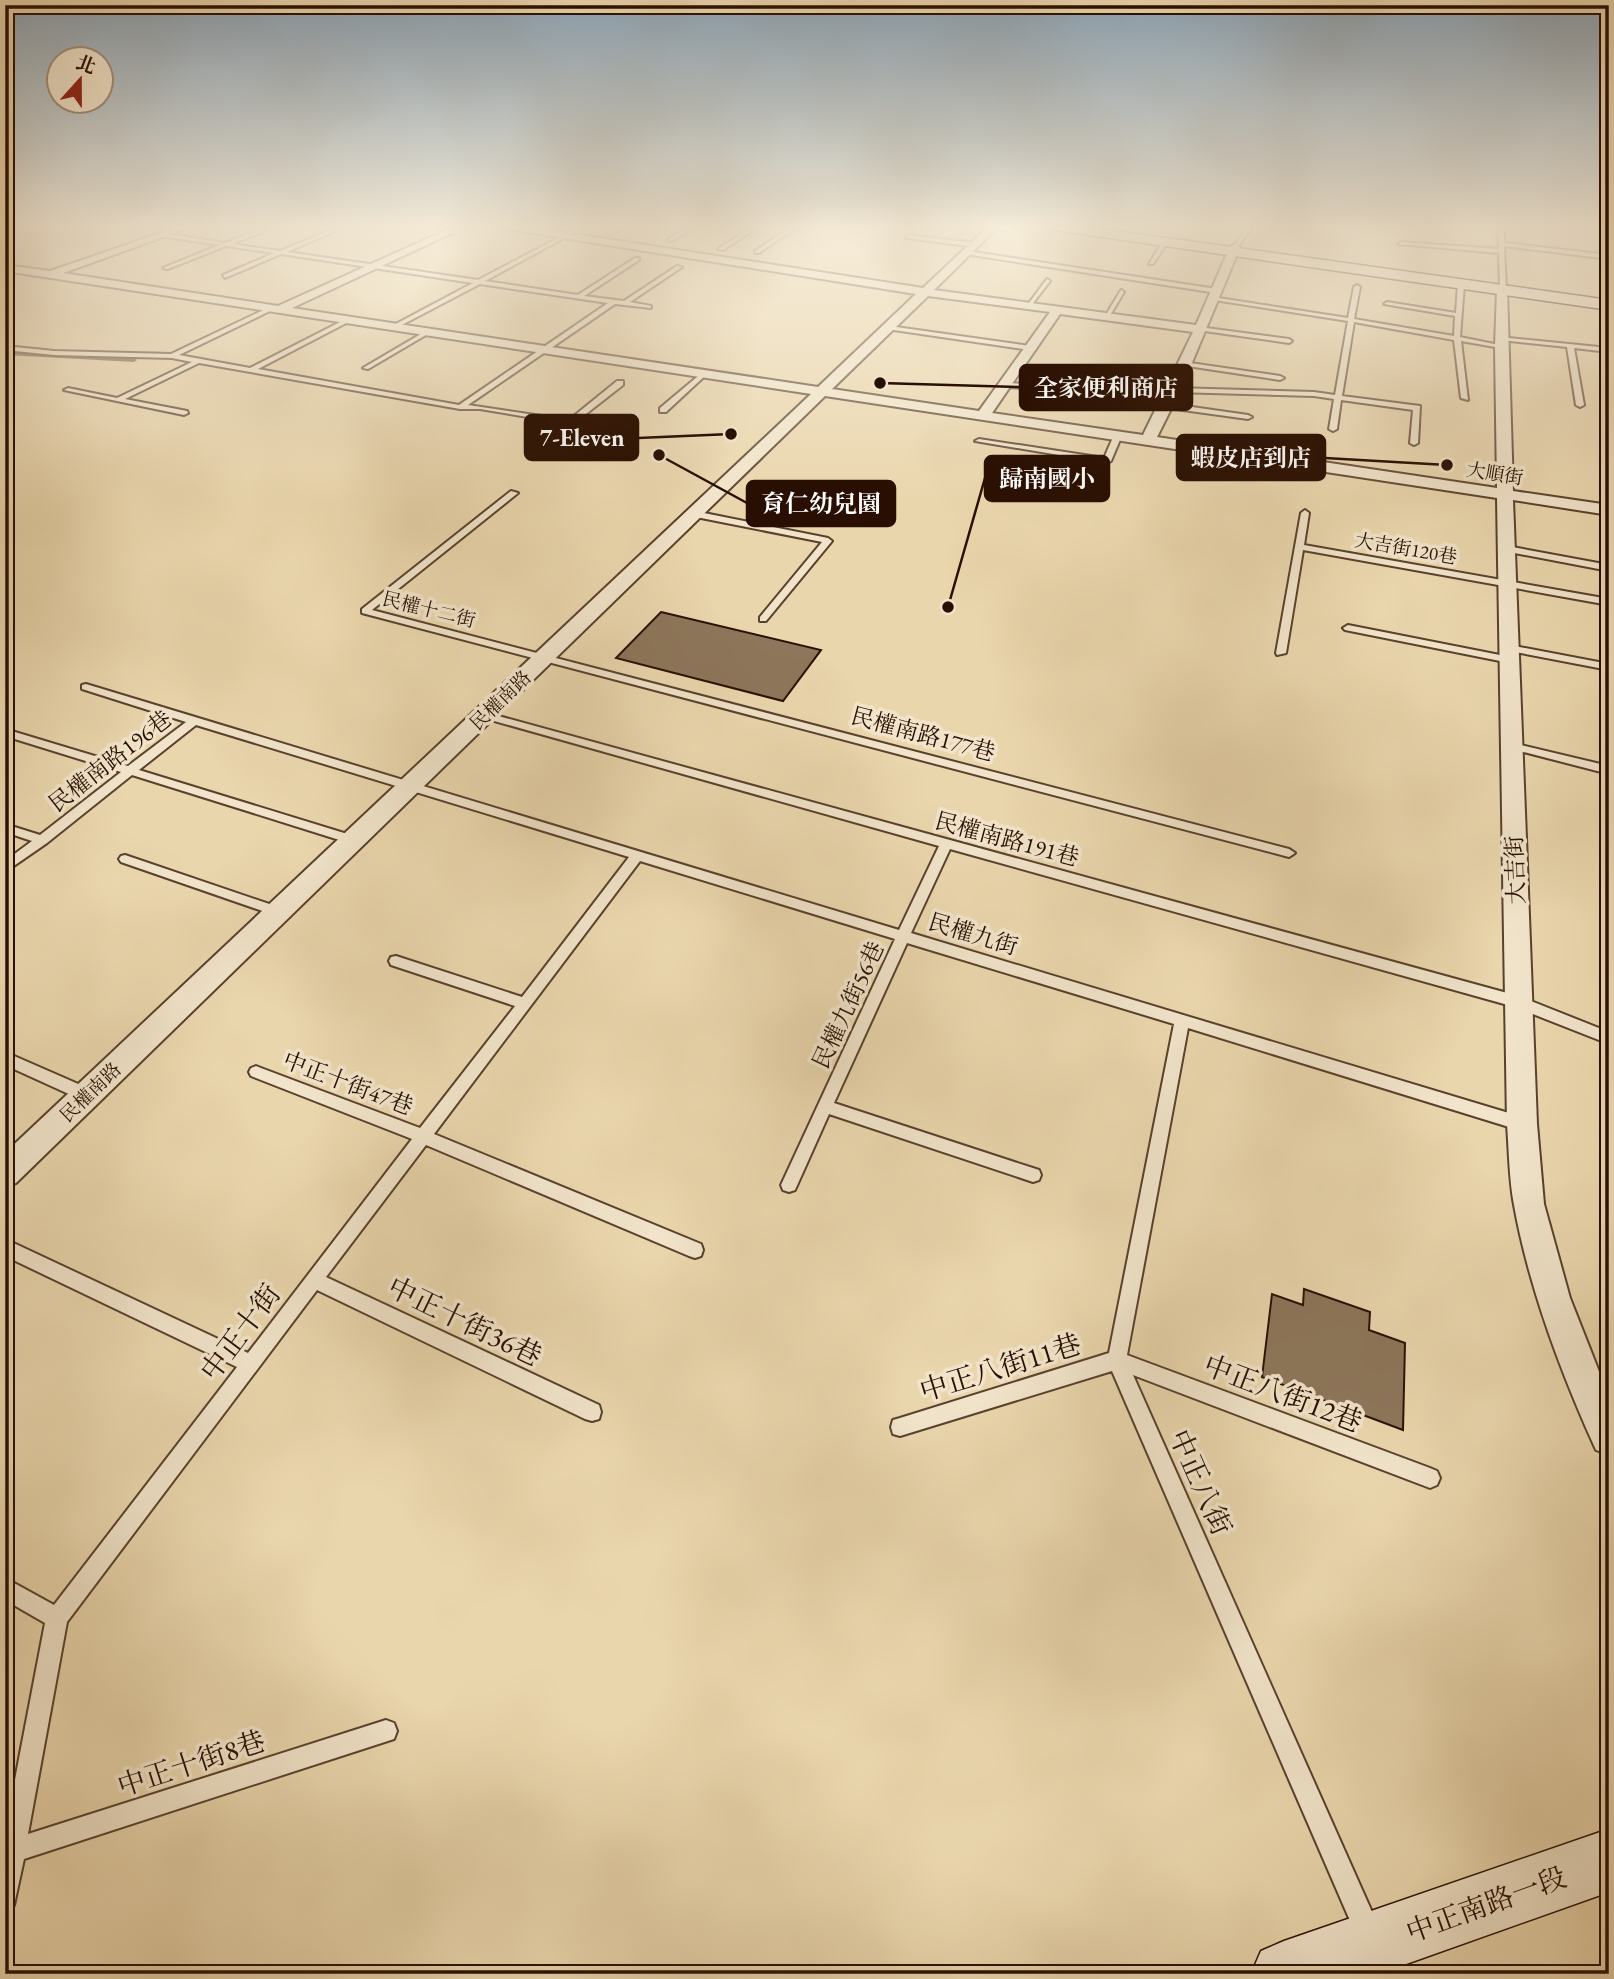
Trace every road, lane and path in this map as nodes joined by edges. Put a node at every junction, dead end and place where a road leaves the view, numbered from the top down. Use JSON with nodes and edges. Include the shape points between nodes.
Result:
{"nodes":[{"id":1,"x":255,"y":318,"type":"edge"},
{"id":2,"x":337,"y":318,"type":"edge"},
{"id":3,"x":410,"y":318,"type":"edge"},
{"id":4,"x":589,"y":318,"type":"edge"},
{"id":5,"x":899,"y":318,"type":"edge"},
{"id":6,"x":1052,"y":318,"type":"edge"},
{"id":7,"x":1116,"y":318,"type":"edge"},
{"id":8,"x":1204,"y":318,"type":"edge"},
{"id":9,"x":1342,"y":318,"type":"edge"},
{"id":10,"x":1459,"y":318,"type":"edge"},
{"id":11,"x":1502,"y":318,"type":"edge"},
{"id":12,"x":348,"y":320,"type":"junction"},
{"id":13,"x":1351,"y":320,"type":"junction"},
{"id":14,"x":394,"y":327,"type":"junction"},
{"id":15,"x":889,"y":328,"type":"junction"},
{"id":16,"x":1199,"y":329,"type":"junction"},
{"id":17,"x":428,"y":332,"type":"junction"},
{"id":18,"x":1457,"y":338,"type":"junction"},
{"id":19,"x":1289,"y":341,"type":"dead end"},
{"id":20,"x":1501,"y":342,"type":"junction"},
{"id":21,"x":1570,"y":347,"type":"junction"},
{"id":22,"x":5,"y":348,"type":"edge"},
{"id":23,"x":1030,"y":348,"type":"junction"},
{"id":24,"x":545,"y":349,"type":"junction"},
{"id":25,"x":1609,"y":350,"type":"edge"},
{"id":26,"x":172,"y":356,"type":"junction"},
{"id":27,"x":196,"y":362,"type":"junction"},
{"id":28,"x":1183,"y":363,"type":"junction"},
{"id":29,"x":366,"y":368,"type":"dead end"},
{"id":30,"x":249,"y":371,"type":"junction"},
{"id":31,"x":705,"y":373,"type":"junction"},
{"id":32,"x":1280,"y":378,"type":"dead end"},
{"id":33,"x":620,"y":383,"type":"dead end"},
{"id":34,"x":1002,"y":384,"type":"junction"},
{"id":35,"x":1174,"y":389,"type":"junction"},
{"id":36,"x":68,"y":390,"type":"dead end"},
{"id":37,"x":823,"y":391,"type":"junction"},
{"id":38,"x":1465,"y":398,"type":"dead end"},
{"id":39,"x":1339,"y":399,"type":"junction"},
{"id":40,"x":118,"y":400,"type":"junction"},
{"id":41,"x":1164,"y":405,"type":"junction"},
{"id":42,"x":1580,"y":405,"type":"dead end"},
{"id":43,"x":460,"y":407,"type":"junction"},
{"id":44,"x":663,"y":410,"type":"dead end"},
{"id":45,"x":184,"y":413,"type":"dead end"},
{"id":46,"x":983,"y":415,"type":"junction"},
{"id":47,"x":1248,"y":418,"type":"dead end"},
{"id":48,"x":571,"y":422,"type":"junction"},
{"id":49,"x":605,"y":428,"type":"dead end"},
{"id":50,"x":1333,"y":429,"type":"dead end"},
{"id":51,"x":1118,"y":436,"type":"junction"},
{"id":52,"x":1149,"y":440,"type":"junction"},
{"id":53,"x":979,"y":441,"type":"dead end"},
{"id":54,"x":1414,"y":443,"type":"dead end"},
{"id":55,"x":514,"y":493,"type":"dead end"},
{"id":56,"x":1505,"y":494,"type":"junction"},
{"id":57,"x":1609,"y":510,"type":"edge"},
{"id":58,"x":1305,"y":513,"type":"dead end"},
{"id":59,"x":694,"y":514,"type":"junction"},
{"id":60,"x":1299,"y":547,"type":"junction"},
{"id":61,"x":1507,"y":549,"type":"junction"},
{"id":62,"x":1609,"y":568,"type":"edge"},
{"id":63,"x":1507,"y":584,"type":"junction"},
{"id":64,"x":1609,"y":602,"type":"edge"},
{"id":65,"x":763,"y":618,"type":"dead end"},
{"id":66,"x":1348,"y":628,"type":"dead end"},
{"id":67,"x":1281,"y":653,"type":"dead end"},
{"id":68,"x":1509,"y":654,"type":"junction"},
{"id":69,"x":546,"y":656,"type":"junction"},
{"id":70,"x":1609,"y":667,"type":"edge"},
{"id":71,"x":86,"y":687,"type":"dead end"},
{"id":72,"x":484,"y":715,"type":"junction"},
{"id":73,"x":194,"y":721,"type":"junction"},
{"id":74,"x":5,"y":732,"type":"edge"},
{"id":75,"x":1512,"y":746,"type":"junction"},
{"id":76,"x":1609,"y":770,"type":"edge"},
{"id":77,"x":131,"y":772,"type":"junction"},
{"id":78,"x":411,"y":785,"type":"junction"},
{"id":79,"x":5,"y":828,"type":"edge"},
{"id":80,"x":43,"y":840,"type":"junction"},
{"id":81,"x":354,"y":840,"type":"junction"},
{"id":82,"x":946,"y":844,"type":"junction"},
{"id":83,"x":1289,"y":853,"type":"dead end"},
{"id":84,"x":638,"y":854,"type":"junction"},
{"id":85,"x":125,"y":859,"type":"dead end"},
{"id":86,"x":5,"y":869,"type":"edge"},
{"id":87,"x":279,"y":912,"type":"junction"},
{"id":88,"x":905,"y":936,"type":"junction"},
{"id":89,"x":396,"y":961,"type":"dead end"},
{"id":90,"x":1518,"y":1002,"type":"junction"},
{"id":91,"x":524,"y":1003,"type":"junction"},
{"id":92,"x":1182,"y":1020,"type":"junction"},
{"id":93,"x":1609,"y":1038,"type":"edge"},
{"id":94,"x":5,"y":1058,"type":"edge"},
{"id":95,"x":256,"y":1072,"type":"dead end"},
{"id":96,"x":87,"y":1095,"type":"junction"},
{"id":97,"x":825,"y":1106,"type":"junction"},
{"id":98,"x":1522,"y":1124,"type":"junction"},
{"id":99,"x":424,"y":1136,"type":"junction"},
{"id":100,"x":5,"y":1173,"type":"edge"},
{"id":101,"x":1033,"y":1175,"type":"dead end"},
{"id":102,"x":789,"y":1185,"type":"dead end"},
{"id":103,"x":5,"y":1247,"type":"edge"},
{"id":104,"x":695,"y":1250,"type":"dead end"},
{"id":105,"x":314,"y":1280,"type":"junction"},
{"id":106,"x":1117,"y":1360,"type":"junction"},
{"id":107,"x":251,"y":1364,"type":"junction"},
{"id":108,"x":592,"y":1412,"type":"dead end"},
{"id":109,"x":900,"y":1427,"type":"dead end"},
{"id":110,"x":1609,"y":1437,"type":"edge"},
{"id":111,"x":1430,"y":1478,"type":"dead end"},
{"id":112,"x":5,"y":1588,"type":"edge"},
{"id":113,"x":57,"y":1618,"type":"junction"},
{"id":114,"x":386,"y":1731,"type":"dead end"},
{"id":115,"x":9,"y":1852,"type":"edge"},
{"id":116,"x":1609,"y":1860,"type":"edge"},
{"id":117,"x":5,"y":1896,"type":"edge"},
{"id":118,"x":1373,"y":1944,"type":"junction"},
{"id":119,"x":1284,"y":1974,"type":"edge"}],
"edges":[{"from":1,"to":26,"type":"lane"},
{"from":2,"to":12,"type":"street","name":"大順街"},
{"from":3,"to":14,"type":"lane"},
{"from":4,"to":24,"type":"lane"},
{"from":5,"to":15,"type":"street","name":"民權南路"},
{"from":6,"to":23,"type":"street"},
{"from":7,"to":16,"type":"street"},
{"from":8,"to":16,"type":"street"},
{"from":9,"to":13,"type":"lane"},
{"from":10,"to":18,"type":"lane"},
{"from":11,"to":20,"type":"street","name":"大吉街"},
{"from":12,"to":14,"type":"street","name":"大順街"},
{"from":12,"to":30,"type":"lane"},
{"from":13,"to":18,"type":"lane"},
{"from":13,"to":39,"type":"lane"},
{"from":14,"to":17,"type":"street","name":"大順街"},
{"from":15,"to":23,"type":"lane"},
{"from":15,"to":37,"type":"street","name":"民權南路"},
{"from":16,"to":19,"type":"lane"},
{"from":16,"to":28,"type":"street"},
{"from":17,"to":24,"type":"street","name":"大順街"},
{"from":17,"to":29,"type":"lane"},
{"from":18,"to":20,"type":"lane"},
{"from":18,"to":38,"type":"lane"},
{"from":20,"to":21,"type":"lane"},
{"from":20,"to":56,"type":"street","name":"大吉街"},
{"from":21,"to":25,"type":"lane"},
{"from":21,"to":42,"type":"lane"},
{"from":22,"to":26,"type":"lane"},
{"from":23,"to":34,"type":"street"},
{"from":24,"to":31,"type":"street","name":"大順街"},
{"from":24,"to":43,"type":"lane"},
{"from":26,"to":27,"type":"lane"},
{"from":27,"to":30,"type":"lane"},
{"from":27,"to":40,"type":"lane"},
{"from":28,"to":32,"type":"lane"},
{"from":28,"to":35,"type":"street"},
{"from":30,"to":43,"type":"lane"},
{"from":31,"to":37,"type":"street","name":"大順街"},
{"from":31,"to":44,"type":"lane"},
{"from":33,"to":48,"type":"lane"},
{"from":34,"to":35,"type":"lane"},
{"from":34,"to":46,"type":"street"},
{"from":35,"to":39,"type":"lane"},
{"from":35,"to":41,"type":"street"},
{"from":36,"to":40,"type":"lane"},
{"from":37,"to":46,"type":"street","name":"大順街"},
{"from":37,"to":59,"type":"street","name":"民權南路"},
{"from":39,"to":50,"type":"lane"},
{"from":39,"to":54,"type":"lane","via":[[1417,408]]},
{"from":40,"to":45,"type":"lane"},
{"from":41,"to":47,"type":"lane"},
{"from":41,"to":52,"type":"street"},
{"from":43,"to":48,"type":"lane"},
{"from":46,"to":51,"type":"street","name":"大順街"},
{"from":48,"to":49,"type":"lane"},
{"from":51,"to":52,"type":"street","name":"大順街"},
{"from":51,"to":53,"type":"lane","via":[[1107,461]]},
{"from":52,"to":56,"type":"street","name":"大順街"},
{"from":55,"to":69,"type":"lane","name":"民權十二街","via":[[365,611]]},
{"from":56,"to":57,"type":"street","name":"大順街"},
{"from":56,"to":61,"type":"street","name":"大吉街"},
{"from":58,"to":60,"type":"lane"},
{"from":59,"to":65,"type":"lane","via":[[828,541]]},
{"from":59,"to":69,"type":"street","name":"民權南路"},
{"from":60,"to":63,"type":"lane","name":"大吉街120巷"},
{"from":60,"to":67,"type":"lane"},
{"from":61,"to":62,"type":"lane"},
{"from":61,"to":63,"type":"street","name":"大吉街"},
{"from":63,"to":64,"type":"lane","name":"大吉街120巷"},
{"from":63,"to":68,"type":"street","name":"大吉街"},
{"from":66,"to":68,"type":"lane"},
{"from":68,"to":70,"type":"lane"},
{"from":68,"to":75,"type":"street","name":"大吉街"},
{"from":69,"to":72,"type":"street","name":"民權南路"},
{"from":69,"to":83,"type":"lane","name":"民權南路177巷"},
{"from":71,"to":73,"type":"lane"},
{"from":72,"to":78,"type":"street","name":"民權南路"},
{"from":72,"to":82,"type":"lane","name":"民權南路191巷"},
{"from":73,"to":77,"type":"lane","name":"民權南路196巷"},
{"from":73,"to":78,"type":"lane","name":"民權南路196巷"},
{"from":74,"to":77,"type":"lane"},
{"from":75,"to":76,"type":"lane"},
{"from":75,"to":90,"type":"street","name":"大吉街"},
{"from":77,"to":80,"type":"lane","name":"民權南路196巷"},
{"from":77,"to":81,"type":"lane"},
{"from":78,"to":81,"type":"street","name":"民權南路"},
{"from":78,"to":84,"type":"lane","name":"民權九街"},
{"from":79,"to":80,"type":"lane"},
{"from":80,"to":86,"type":"lane","name":"民權南路196巷"},
{"from":81,"to":87,"type":"street","name":"民權南路"},
{"from":82,"to":88,"type":"lane","name":"民權九街56巷"},
{"from":82,"to":90,"type":"lane","name":"民權南路191巷"},
{"from":84,"to":88,"type":"lane","name":"民權九街"},
{"from":84,"to":91,"type":"lane","name":"中正十街"},
{"from":85,"to":87,"type":"lane"},
{"from":87,"to":96,"type":"street","name":"民權南路"},
{"from":88,"to":92,"type":"lane","name":"民權九街"},
{"from":88,"to":97,"type":"lane","name":"民權九街56巷"},
{"from":89,"to":91,"type":"lane"},
{"from":90,"to":93,"type":"lane","name":"民權南路191巷"},
{"from":90,"to":98,"type":"street","name":"大吉街"},
{"from":91,"to":99,"type":"lane","name":"中正十街"},
{"from":92,"to":98,"type":"lane","name":"民權九街"},
{"from":92,"to":106,"type":"lane"},
{"from":94,"to":96,"type":"lane"},
{"from":95,"to":99,"type":"lane","name":"中正十街47巷"},
{"from":96,"to":100,"type":"street","name":"民權南路"},
{"from":97,"to":101,"type":"lane"},
{"from":97,"to":102,"type":"lane","name":"民權九街56巷"},
{"from":98,"to":110,"type":"street","name":"大吉街","via":[[1529,1204],[1550,1284]]},
{"from":99,"to":104,"type":"lane","name":"中正十街47巷"},
{"from":99,"to":105,"type":"lane","name":"中正十街"},
{"from":103,"to":107,"type":"lane"},
{"from":105,"to":107,"type":"lane","name":"中正十街"},
{"from":105,"to":108,"type":"lane","name":"中正十街36巷"},
{"from":106,"to":109,"type":"lane","name":"中正八街11巷"},
{"from":106,"to":111,"type":"lane","name":"中正八街12巷"},
{"from":106,"to":118,"type":"lane","name":"中正八街"},
{"from":107,"to":113,"type":"lane","name":"中正十街"},
{"from":112,"to":113,"type":"lane"},
{"from":113,"to":115,"type":"lane","name":"中正十街"},
{"from":114,"to":115,"type":"lane","name":"中正十街8巷"},
{"from":115,"to":117,"type":"lane","name":"中正十街"},
{"from":116,"to":118,"type":"main road","name":"中正南路一段"},
{"from":118,"to":119,"type":"main road","name":"中正南路一段"}]}
